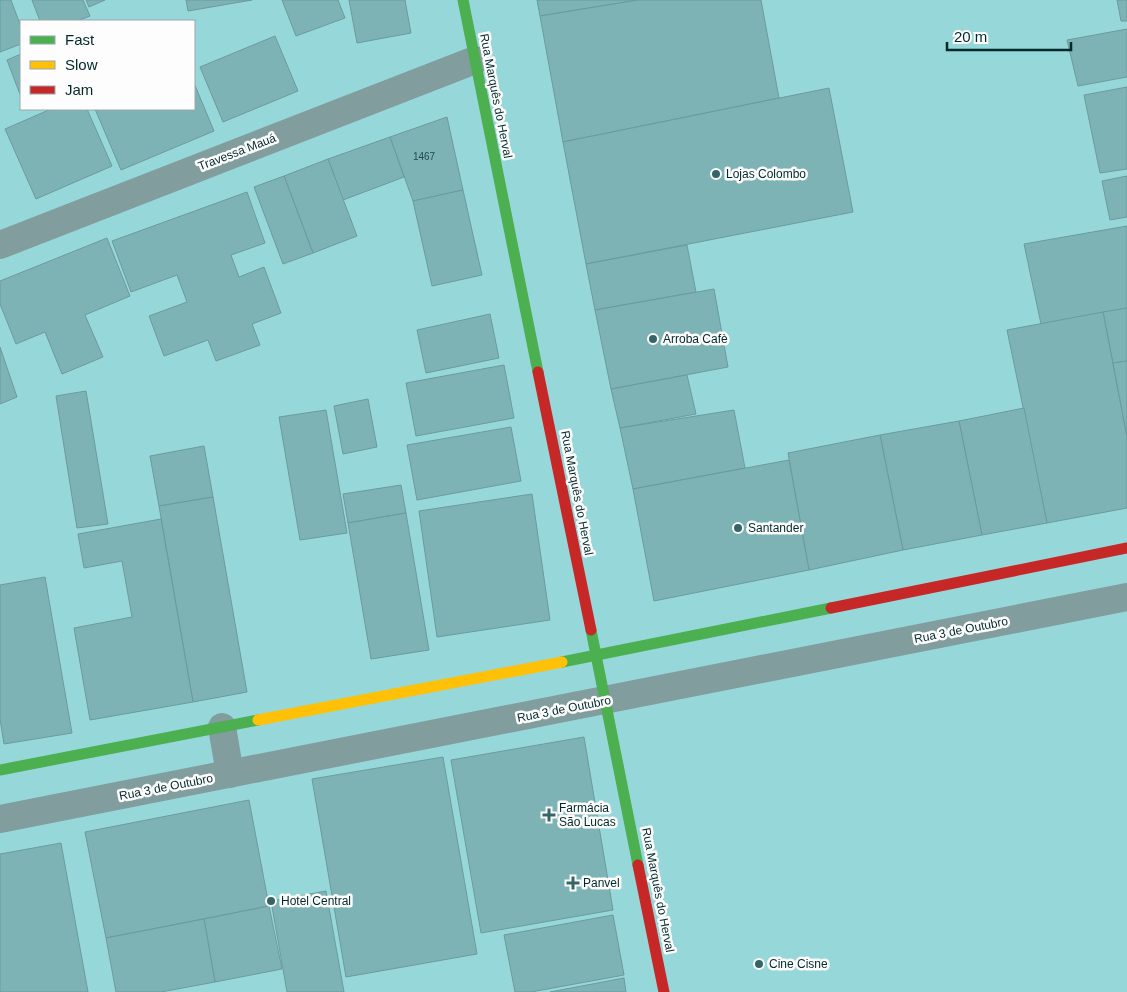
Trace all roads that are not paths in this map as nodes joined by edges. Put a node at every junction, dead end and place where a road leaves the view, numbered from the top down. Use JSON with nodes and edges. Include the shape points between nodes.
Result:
{"nodes":[{"id":1,"x":463,"y":0,"type":"edge"},
{"id":2,"x":475,"y":60,"type":"junction"},
{"id":3,"x":0,"y":245,"type":"edge"},
{"id":4,"x":1127,"y":548,"type":"edge"},
{"id":5,"x":1127,"y":597,"type":"edge"},
{"id":6,"x":596,"y":655,"type":"junction"},
{"id":7,"x":605,"y":700,"type":"junction"},
{"id":8,"x":222,"y":727,"type":"junction"},
{"id":9,"x":0,"y":770,"type":"edge"},
{"id":10,"x":230,"y":774,"type":"junction"},
{"id":11,"x":0,"y":819,"type":"edge"},
{"id":12,"x":664,"y":992,"type":"edge"}],
"edges":[{"from":1,"to":2,"type":"street","name":"Rua Marquês do Herval"},
{"from":2,"to":3,"type":"street","name":"Travessa Mauá"},
{"from":2,"to":6,"type":"street","name":"Rua Marquês do Herval"},
{"from":4,"to":6,"type":"street"},
{"from":5,"to":7,"type":"street","name":"Rua 3 de Outubro"},
{"from":6,"to":7,"type":"street","name":"Rua Marquês do Herval"},
{"from":6,"to":8,"type":"street"},
{"from":7,"to":10,"type":"street","name":"Rua 3 de Outubro"},
{"from":7,"to":12,"type":"street","name":"Rua Marquês do Herval"},
{"from":8,"to":9,"type":"street"},
{"from":8,"to":10,"type":"street"},
{"from":10,"to":11,"type":"street","name":"Rua 3 de Outubro"}]}
